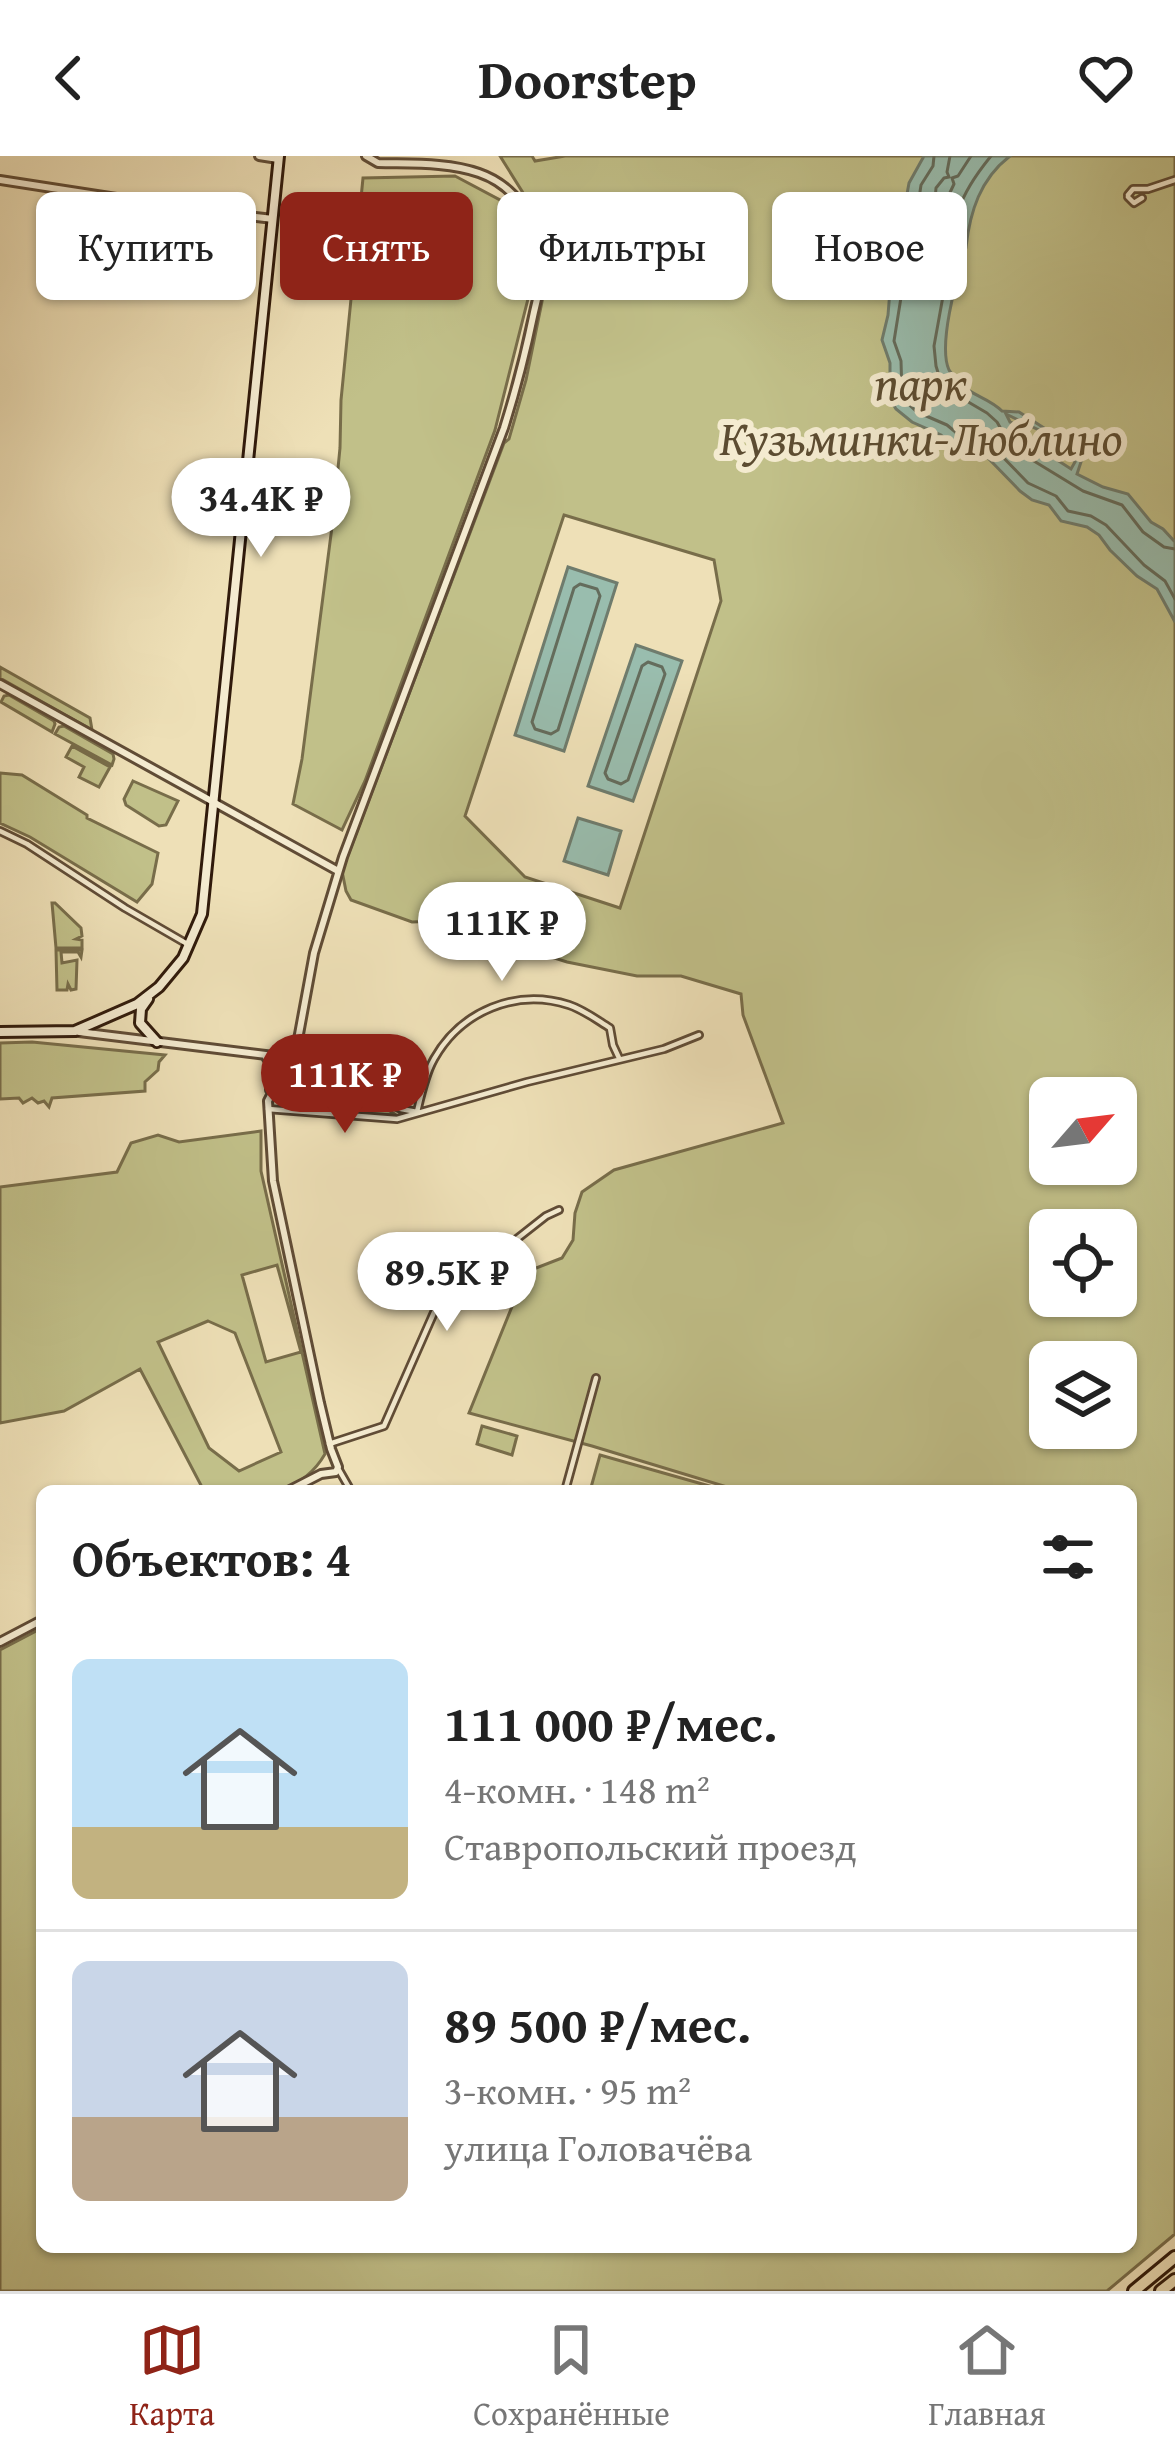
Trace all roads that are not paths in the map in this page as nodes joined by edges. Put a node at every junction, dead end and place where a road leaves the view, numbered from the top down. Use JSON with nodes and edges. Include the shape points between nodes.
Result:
{"nodes":[{"id":1,"x":259,"y":156,"type":"edge"},
{"id":2,"x":367,"y":156,"type":"edge"},
{"id":3,"x":279,"y":158,"type":"edge"},
{"id":4,"x":0,"y":180,"type":"edge"},
{"id":5,"x":1175,"y":180,"type":"edge"},
{"id":6,"x":1138,"y":189,"type":"junction"},
{"id":7,"x":1150,"y":189,"type":"junction"},
{"id":8,"x":1142,"y":198,"type":"junction"},
{"id":9,"x":273,"y":219,"type":"junction"},
{"id":10,"x":0,"y":684,"type":"edge"},
{"id":11,"x":214,"y":805,"type":"junction"},
{"id":12,"x":0,"y":831,"type":"edge"},
{"id":13,"x":338,"y":871,"type":"junction"},
{"id":14,"x":189,"y":945,"type":"junction"},
{"id":15,"x":152,"y":992,"type":"junction"},
{"id":16,"x":75,"y":1031,"type":"junction"},
{"id":17,"x":0,"y":1032,"type":"edge"},
{"id":18,"x":700,"y":1035,"type":"dead end"},
{"id":19,"x":157,"y":1042,"type":"junction"},
{"id":20,"x":262,"y":1054,"type":"junction"},
{"id":21,"x":290,"y":1058,"type":"junction"},
{"id":22,"x":620,"y":1058,"type":"junction"},
{"id":23,"x":270,"y":1094,"type":"junction"},
{"id":24,"x":268,"y":1109,"type":"junction"},
{"id":25,"x":417,"y":1112,"type":"junction"},
{"id":26,"x":560,"y":1210,"type":"dead end"},
{"id":27,"x":596,"y":1378,"type":"dead end"},
{"id":28,"x":330,"y":1447,"type":"junction"},
{"id":29,"x":332,"y":1467,"type":"junction"},
{"id":30,"x":299,"y":1485,"type":"edge"},
{"id":31,"x":347,"y":1485,"type":"edge"},
{"id":32,"x":567,"y":1485,"type":"edge"},
{"id":33,"x":36,"y":1623,"type":"edge"},
{"id":34,"x":0,"y":1642,"type":"edge"},
{"id":35,"x":1175,"y":2258,"type":"edge"},
{"id":36,"x":1175,"y":2280,"type":"edge"},
{"id":37,"x":1134,"y":2291,"type":"edge"},
{"id":38,"x":1161,"y":2291,"type":"edge"}],
"edges":[{"from":1,"to":3,"type":"street"},
{"from":2,"to":13,"type":"street","via":[[462,169],[502,184],[528,214],[542,267],[496,451]]},
{"from":3,"to":9,"type":"main road"},
{"from":4,"to":9,"type":"street"},
{"from":5,"to":7,"type":"street"},
{"from":6,"to":7,"type":"street"},
{"from":6,"to":8,"type":"street"},
{"from":6,"to":8,"type":"street","via":[[1129,198]]},
{"from":7,"to":8,"type":"street"},
{"from":9,"to":11,"type":"main road"},
{"from":10,"to":11,"type":"street"},
{"from":11,"to":13,"type":"street"},
{"from":11,"to":14,"type":"main road","via":[[202,914]]},
{"from":12,"to":14,"type":"street"},
{"from":13,"to":21,"type":"street"},
{"from":14,"to":15,"type":"main road"},
{"from":15,"to":16,"type":"main road"},
{"from":15,"to":19,"type":"main road","via":[[140,1023]]},
{"from":16,"to":17,"type":"main road"},
{"from":16,"to":19,"type":"street"},
{"from":18,"to":22,"type":"street"},
{"from":19,"to":20,"type":"street"},
{"from":20,"to":21,"type":"street"},
{"from":20,"to":23,"type":"street","via":[[271,1064]]},
{"from":21,"to":23,"type":"street"},
{"from":22,"to":25,"type":"street"},
{"from":22,"to":25,"type":"street","via":[[610,1028],[577,1008],[518,999],[477,1013],[447,1039]]},
{"from":23,"to":24,"type":"street"},
{"from":23,"to":25,"type":"street","via":[[324,1103],[370,1094]]},
{"from":24,"to":25,"type":"street","via":[[397,1119]]},
{"from":24,"to":28,"type":"street","via":[[273,1181]]},
{"from":26,"to":28,"type":"street","via":[[509,1245],[483,1300],[447,1283],[384,1426]]},
{"from":27,"to":32,"type":"street"},
{"from":28,"to":29,"type":"street"},
{"from":29,"to":30,"type":"street"},
{"from":29,"to":31,"type":"street"},
{"from":33,"to":34,"type":"street"},
{"from":35,"to":37,"type":"highway"},
{"from":36,"to":38,"type":"highway"}]}
